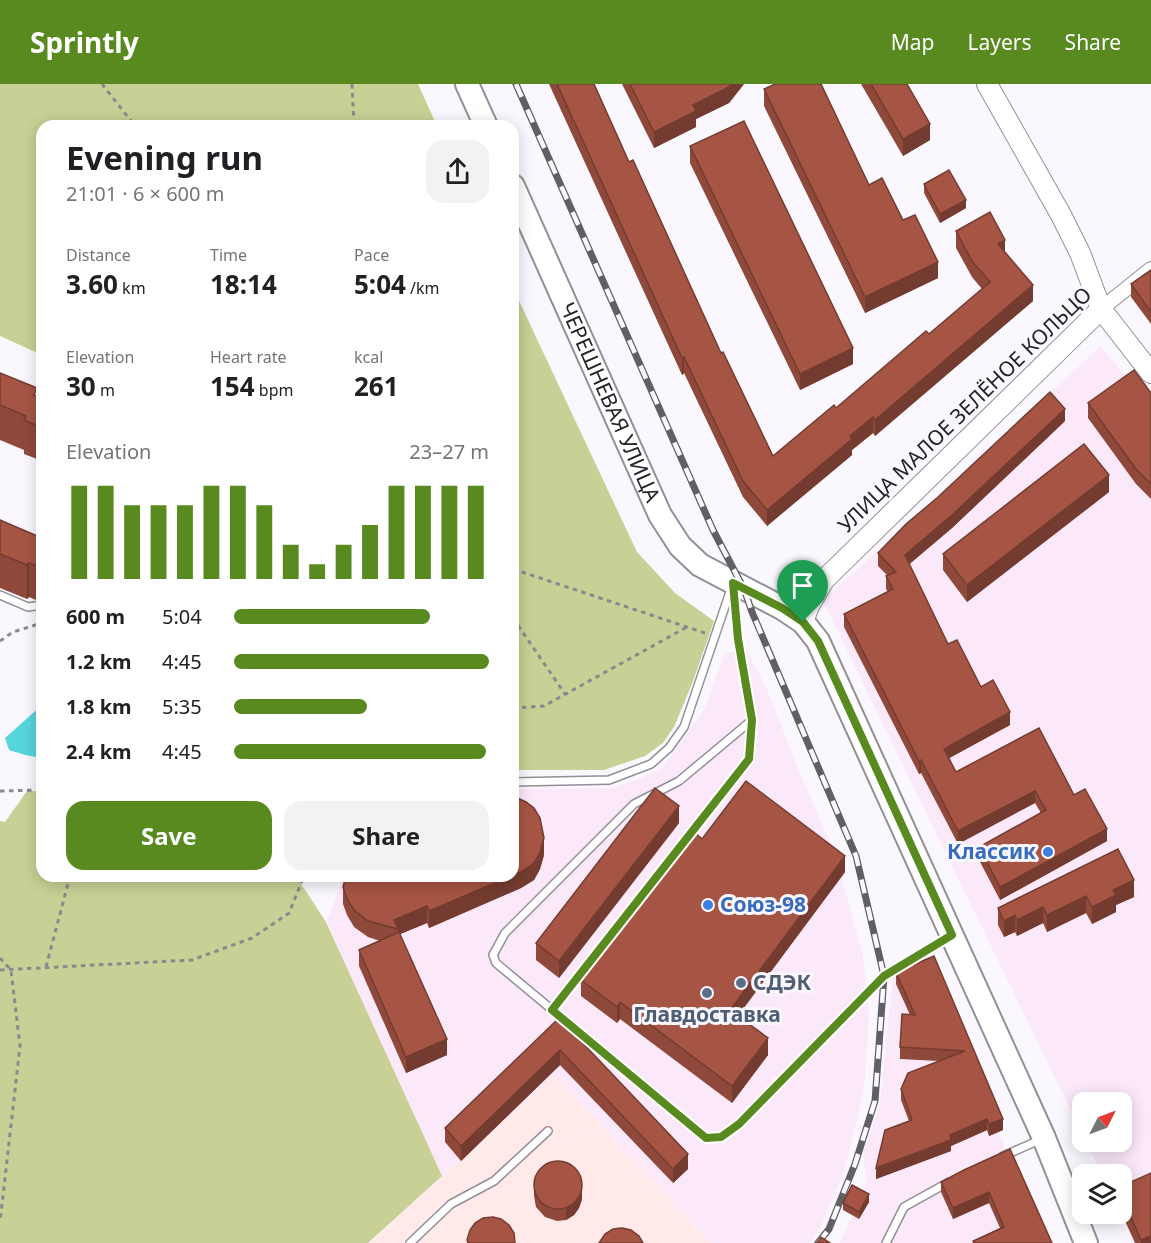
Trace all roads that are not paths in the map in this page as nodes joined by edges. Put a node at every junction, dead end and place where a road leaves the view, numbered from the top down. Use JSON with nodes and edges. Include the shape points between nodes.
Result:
{"nodes":[{"id":1,"x":467,"y":84,"type":"edge"},
{"id":2,"x":987,"y":84,"type":"edge"},
{"id":3,"x":483,"y":120,"type":"edge"},
{"id":4,"x":519,"y":199,"type":"edge"},
{"id":5,"x":1151,"y":269,"type":"edge"},
{"id":6,"x":1101,"y":309,"type":"junction"},
{"id":7,"x":1151,"y":373,"type":"edge"},
{"id":8,"x":739,"y":586,"type":"junction"},
{"id":9,"x":0,"y":595,"type":"edge"},
{"id":10,"x":36,"y":606,"type":"edge"},
{"id":11,"x":803,"y":622,"type":"junction"},
{"id":12,"x":752,"y":720,"type":"junction"},
{"id":13,"x":519,"y":783,"type":"edge"},
{"id":14,"x":952,"y":935,"type":"junction"},
{"id":15,"x":552,"y":1010,"type":"junction"},
{"id":16,"x":548,"y":1131,"type":"dead end"},
{"id":17,"x":1044,"y":1137,"type":"junction"},
{"id":18,"x":992,"y":1161,"type":"edge"},
{"id":19,"x":961,"y":1175,"type":"edge"},
{"id":20,"x":410,"y":1243,"type":"edge"},
{"id":21,"x":886,"y":1243,"type":"edge"},
{"id":22,"x":1086,"y":1243,"type":"edge"}],
"edges":[{"from":1,"to":3,"type":"main road"},
{"from":2,"to":6,"type":"street","via":[[1061,215]]},
{"from":4,"to":8,"type":"main road","name":"ЧЕРЕШНЕВАЯ УЛИЦА","via":[[660,515],[680,546],[700,565]]},
{"from":5,"to":6,"type":"street","name":"УЛИЦА МАЛОЕ ЗЕЛЁНОЕ КОЛЬЦО"},
{"from":6,"to":7,"type":"street"},
{"from":6,"to":11,"type":"street","name":"УЛИЦА МАЛОЕ ЗЕЛЁНОЕ КОЛЬЦО","via":[[824,580]]},
{"from":8,"to":11,"type":"main road","name":"ЧЕРЕШНЕВАЯ УЛИЦА"},
{"from":8,"to":12,"type":"lane","via":[[738,639]]},
{"from":8,"to":13,"type":"lane","via":[[715,636],[684,727],[669,748],[651,764],[609,780]]},
{"from":9,"to":10,"type":"lane","via":[[28,607]]},
{"from":11,"to":14,"type":"main road","via":[[818,641]]},
{"from":12,"to":15,"type":"lane","via":[[749,759]]},
{"from":12,"to":15,"type":"lane","via":[[679,781],[634,804],[505,933],[493,955],[496,963]]},
{"from":14,"to":15,"type":"lane","via":[[884,976],[739,1124],[721,1137],[706,1138]]},
{"from":14,"to":17,"type":"main road"},
{"from":16,"to":20,"type":"lane","via":[[494,1181],[451,1204]]},
{"from":17,"to":18,"type":"lane"},
{"from":17,"to":22,"type":"main road"},
{"from":19,"to":21,"type":"lane","via":[[904,1207]]}]}
